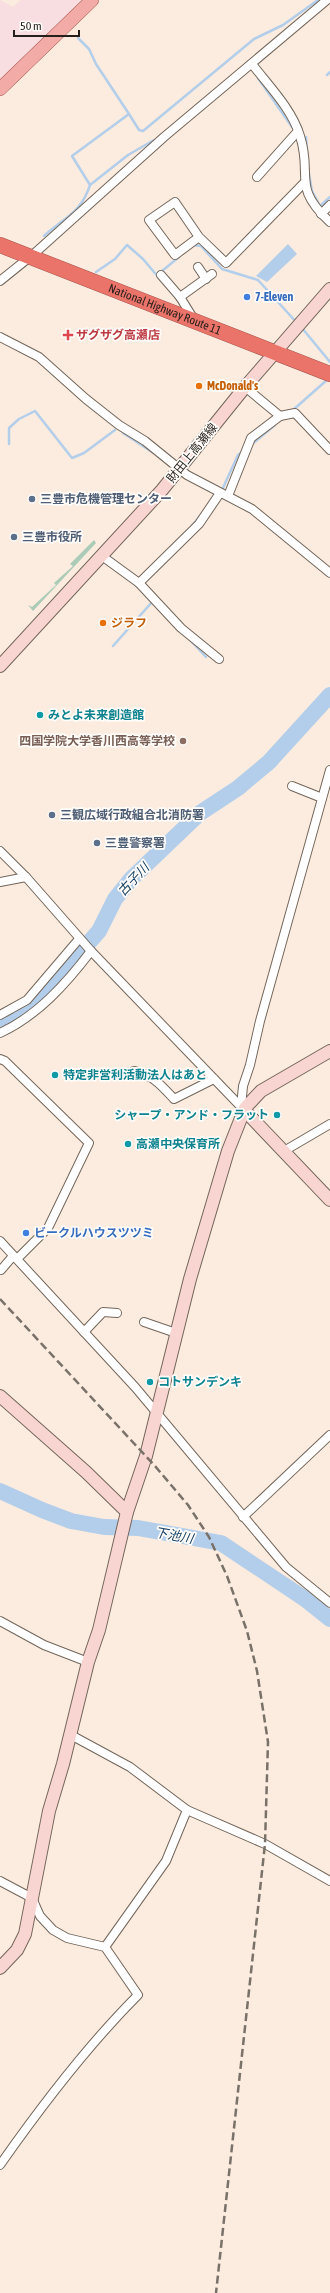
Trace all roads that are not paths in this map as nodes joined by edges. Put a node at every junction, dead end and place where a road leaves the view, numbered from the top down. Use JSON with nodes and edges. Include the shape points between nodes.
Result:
{"nodes":[{"id":1,"x":92,"y":0,"type":"edge"},
{"id":2,"x":326,"y":0,"type":"edge"},
{"id":3,"x":252,"y":64,"type":"junction"},
{"id":4,"x":0,"y":89,"type":"edge"},
{"id":5,"x":298,"y":131,"type":"junction"},
{"id":6,"x":256,"y":177,"type":"dead end"},
{"id":7,"x":304,"y":183,"type":"junction"},
{"id":8,"x":330,"y":205,"type":"edge"},
{"id":9,"x":321,"y":214,"type":"junction"},
{"id":10,"x":330,"y":222,"type":"edge"},
{"id":11,"x":199,"y":237,"type":"junction"},
{"id":12,"x":0,"y":245,"type":"edge"},
{"id":13,"x":29,"y":257,"type":"junction"},
{"id":14,"x":198,"y":267,"type":"dead end"},
{"id":15,"x":161,"y":275,"type":"dead end"},
{"id":16,"x":0,"y":281,"type":"edge"},
{"id":17,"x":330,"y":289,"type":"edge"},
{"id":18,"x":180,"y":297,"type":"junction"},
{"id":19,"x":196,"y":322,"type":"junction"},
{"id":20,"x":0,"y":337,"type":"edge"},
{"id":21,"x":274,"y":354,"type":"junction"},
{"id":22,"x":330,"y":374,"type":"edge"},
{"id":23,"x":245,"y":387,"type":"junction"},
{"id":24,"x":280,"y":416,"type":"junction"},
{"id":25,"x":330,"y":450,"type":"edge"},
{"id":26,"x":180,"y":468,"type":"junction"},
{"id":27,"x":220,"y":493,"type":"junction"},
{"id":28,"x":228,"y":496,"type":"junction"},
{"id":29,"x":102,"y":556,"type":"junction"},
{"id":30,"x":330,"y":573,"type":"edge"},
{"id":31,"x":139,"y":583,"type":"junction"},
{"id":32,"x":218,"y":659,"type":"dead end"},
{"id":33,"x":0,"y":666,"type":"edge"},
{"id":34,"x":330,"y":770,"type":"edge"},
{"id":35,"x":292,"y":786,"type":"dead end"},
{"id":36,"x":322,"y":798,"type":"junction"},
{"id":37,"x":0,"y":851,"type":"edge"},
{"id":38,"x":26,"y":877,"type":"junction"},
{"id":39,"x":0,"y":882,"type":"edge"},
{"id":40,"x":79,"y":939,"type":"junction"},
{"id":41,"x":91,"y":951,"type":"junction"},
{"id":42,"x":0,"y":1015,"type":"edge"},
{"id":43,"x":0,"y":1033,"type":"edge"},
{"id":44,"x":330,"y":1051,"type":"edge"},
{"id":45,"x":0,"y":1059,"type":"edge"},
{"id":46,"x":134,"y":1070,"type":"dead end"},
{"id":47,"x":214,"y":1079,"type":"junction"},
{"id":48,"x":244,"y":1110,"type":"junction"},
{"id":49,"x":330,"y":1124,"type":"edge"},
{"id":50,"x":284,"y":1151,"type":"junction"},
{"id":51,"x":330,"y":1200,"type":"edge"},
{"id":52,"x":0,"y":1241,"type":"edge"},
{"id":53,"x":15,"y":1258,"type":"junction"},
{"id":54,"x":1,"y":1270,"type":"dead end"},
{"id":55,"x":117,"y":1313,"type":"dead end"},
{"id":56,"x":144,"y":1322,"type":"dead end"},
{"id":57,"x":84,"y":1332,"type":"junction"},
{"id":58,"x":176,"y":1333,"type":"junction"},
{"id":59,"x":0,"y":1396,"type":"edge"},
{"id":60,"x":157,"y":1414,"type":"junction"},
{"id":61,"x":330,"y":1435,"type":"edge"},
{"id":62,"x":127,"y":1512,"type":"junction"},
{"id":63,"x":243,"y":1517,"type":"junction"},
{"id":64,"x":330,"y":1603,"type":"edge"},
{"id":65,"x":0,"y":1621,"type":"edge"},
{"id":66,"x":88,"y":1662,"type":"junction"},
{"id":67,"x":69,"y":1734,"type":"junction"},
{"id":68,"x":187,"y":1810,"type":"junction"},
{"id":69,"x":0,"y":1881,"type":"edge"},
{"id":70,"x":330,"y":1881,"type":"edge"},
{"id":71,"x":32,"y":1898,"type":"junction"},
{"id":72,"x":105,"y":1947,"type":"junction"},
{"id":73,"x":0,"y":1968,"type":"edge"},
{"id":74,"x":0,"y":2165,"type":"edge"}],
"edges":[{"from":1,"to":4,"type":"main road"},
{"from":2,"to":3,"type":"street"},
{"from":3,"to":5,"type":"street"},
{"from":3,"to":13,"type":"street","via":[[164,137]]},
{"from":5,"to":6,"type":"street"},
{"from":5,"to":7,"type":"street","via":[[303,155]]},
{"from":7,"to":9,"type":"street","via":[[310,199]]},
{"from":7,"to":11,"type":"street","via":[[226,263]]},
{"from":8,"to":9,"type":"street"},
{"from":9,"to":10,"type":"street"},
{"from":11,"to":11,"type":"street","via":[[175,202],[149,220],[175,255]]},
{"from":12,"to":13,"type":"highway","name":"National Highway Route 11"},
{"from":13,"to":16,"type":"street"},
{"from":13,"to":19,"type":"highway","name":"National Highway Route 11"},
{"from":14,"to":18,"type":"street","via":[[209,277]]},
{"from":15,"to":18,"type":"street"},
{"from":17,"to":21,"type":"street","name":"財田上高瀬線"},
{"from":18,"to":19,"type":"street"},
{"from":19,"to":21,"type":"highway","name":"National Highway Route 11"},
{"from":20,"to":26,"type":"street","via":[[39,357],[114,420]]},
{"from":21,"to":22,"type":"highway","name":"National Highway Route 11"},
{"from":21,"to":23,"type":"street","name":"財田上高瀬線"},
{"from":23,"to":24,"type":"street"},
{"from":23,"to":26,"type":"street","name":"財田上高瀬線"},
{"from":24,"to":25,"type":"street","via":[[295,413]]},
{"from":24,"to":28,"type":"street","via":[[251,438]]},
{"from":26,"to":27,"type":"street"},
{"from":26,"to":29,"type":"street","name":"財田上高瀬線"},
{"from":27,"to":28,"type":"street"},
{"from":27,"to":31,"type":"street","via":[[198,524]]},
{"from":28,"to":30,"type":"street","via":[[252,509]]},
{"from":29,"to":31,"type":"street"},
{"from":29,"to":33,"type":"street","name":"財田上高瀬線"},
{"from":31,"to":32,"type":"street","via":[[181,628]]},
{"from":34,"to":36,"type":"street"},
{"from":35,"to":36,"type":"street"},
{"from":36,"to":48,"type":"street","via":[[243,1086]]},
{"from":37,"to":38,"type":"street"},
{"from":38,"to":39,"type":"street"},
{"from":38,"to":40,"type":"street"},
{"from":40,"to":41,"type":"street"},
{"from":40,"to":42,"type":"street","via":[[27,1000]]},
{"from":41,"to":43,"type":"street","via":[[32,1015]]},
{"from":41,"to":47,"type":"street"},
{"from":44,"to":48,"type":"street","via":[[271,1084]]},
{"from":45,"to":53,"type":"street","via":[[38,1091],[89,1143],[48,1228]]},
{"from":46,"to":47,"type":"street","via":[[156,1079],[174,1099]]},
{"from":47,"to":48,"type":"street"},
{"from":48,"to":50,"type":"street"},
{"from":48,"to":58,"type":"street","via":[[221,1174]]},
{"from":49,"to":50,"type":"street"},
{"from":50,"to":51,"type":"street"},
{"from":52,"to":53,"type":"street"},
{"from":53,"to":54,"type":"street"},
{"from":53,"to":57,"type":"street"},
{"from":55,"to":57,"type":"street","via":[[103,1312]]},
{"from":56,"to":58,"type":"street"},
{"from":57,"to":60,"type":"street"},
{"from":58,"to":60,"type":"street"},
{"from":59,"to":62,"type":"street"},
{"from":60,"to":62,"type":"street"},
{"from":60,"to":63,"type":"street"},
{"from":61,"to":63,"type":"street"},
{"from":62,"to":66,"type":"street","via":[[99,1630]]},
{"from":63,"to":64,"type":"street","via":[[286,1567]]},
{"from":65,"to":66,"type":"street","via":[[44,1645]]},
{"from":66,"to":67,"type":"street"},
{"from":67,"to":68,"type":"street","via":[[130,1767]]},
{"from":67,"to":71,"type":"street","via":[[41,1845]]},
{"from":68,"to":70,"type":"street","via":[[265,1844]]},
{"from":68,"to":72,"type":"street","via":[[166,1861]]},
{"from":69,"to":71,"type":"street"},
{"from":71,"to":72,"type":"street","via":[[40,1916],[53,1930],[67,1938]]},
{"from":71,"to":73,"type":"street","via":[[23,1940]]},
{"from":72,"to":74,"type":"street","via":[[138,1995],[100,2034],[58,2084]]}]}
